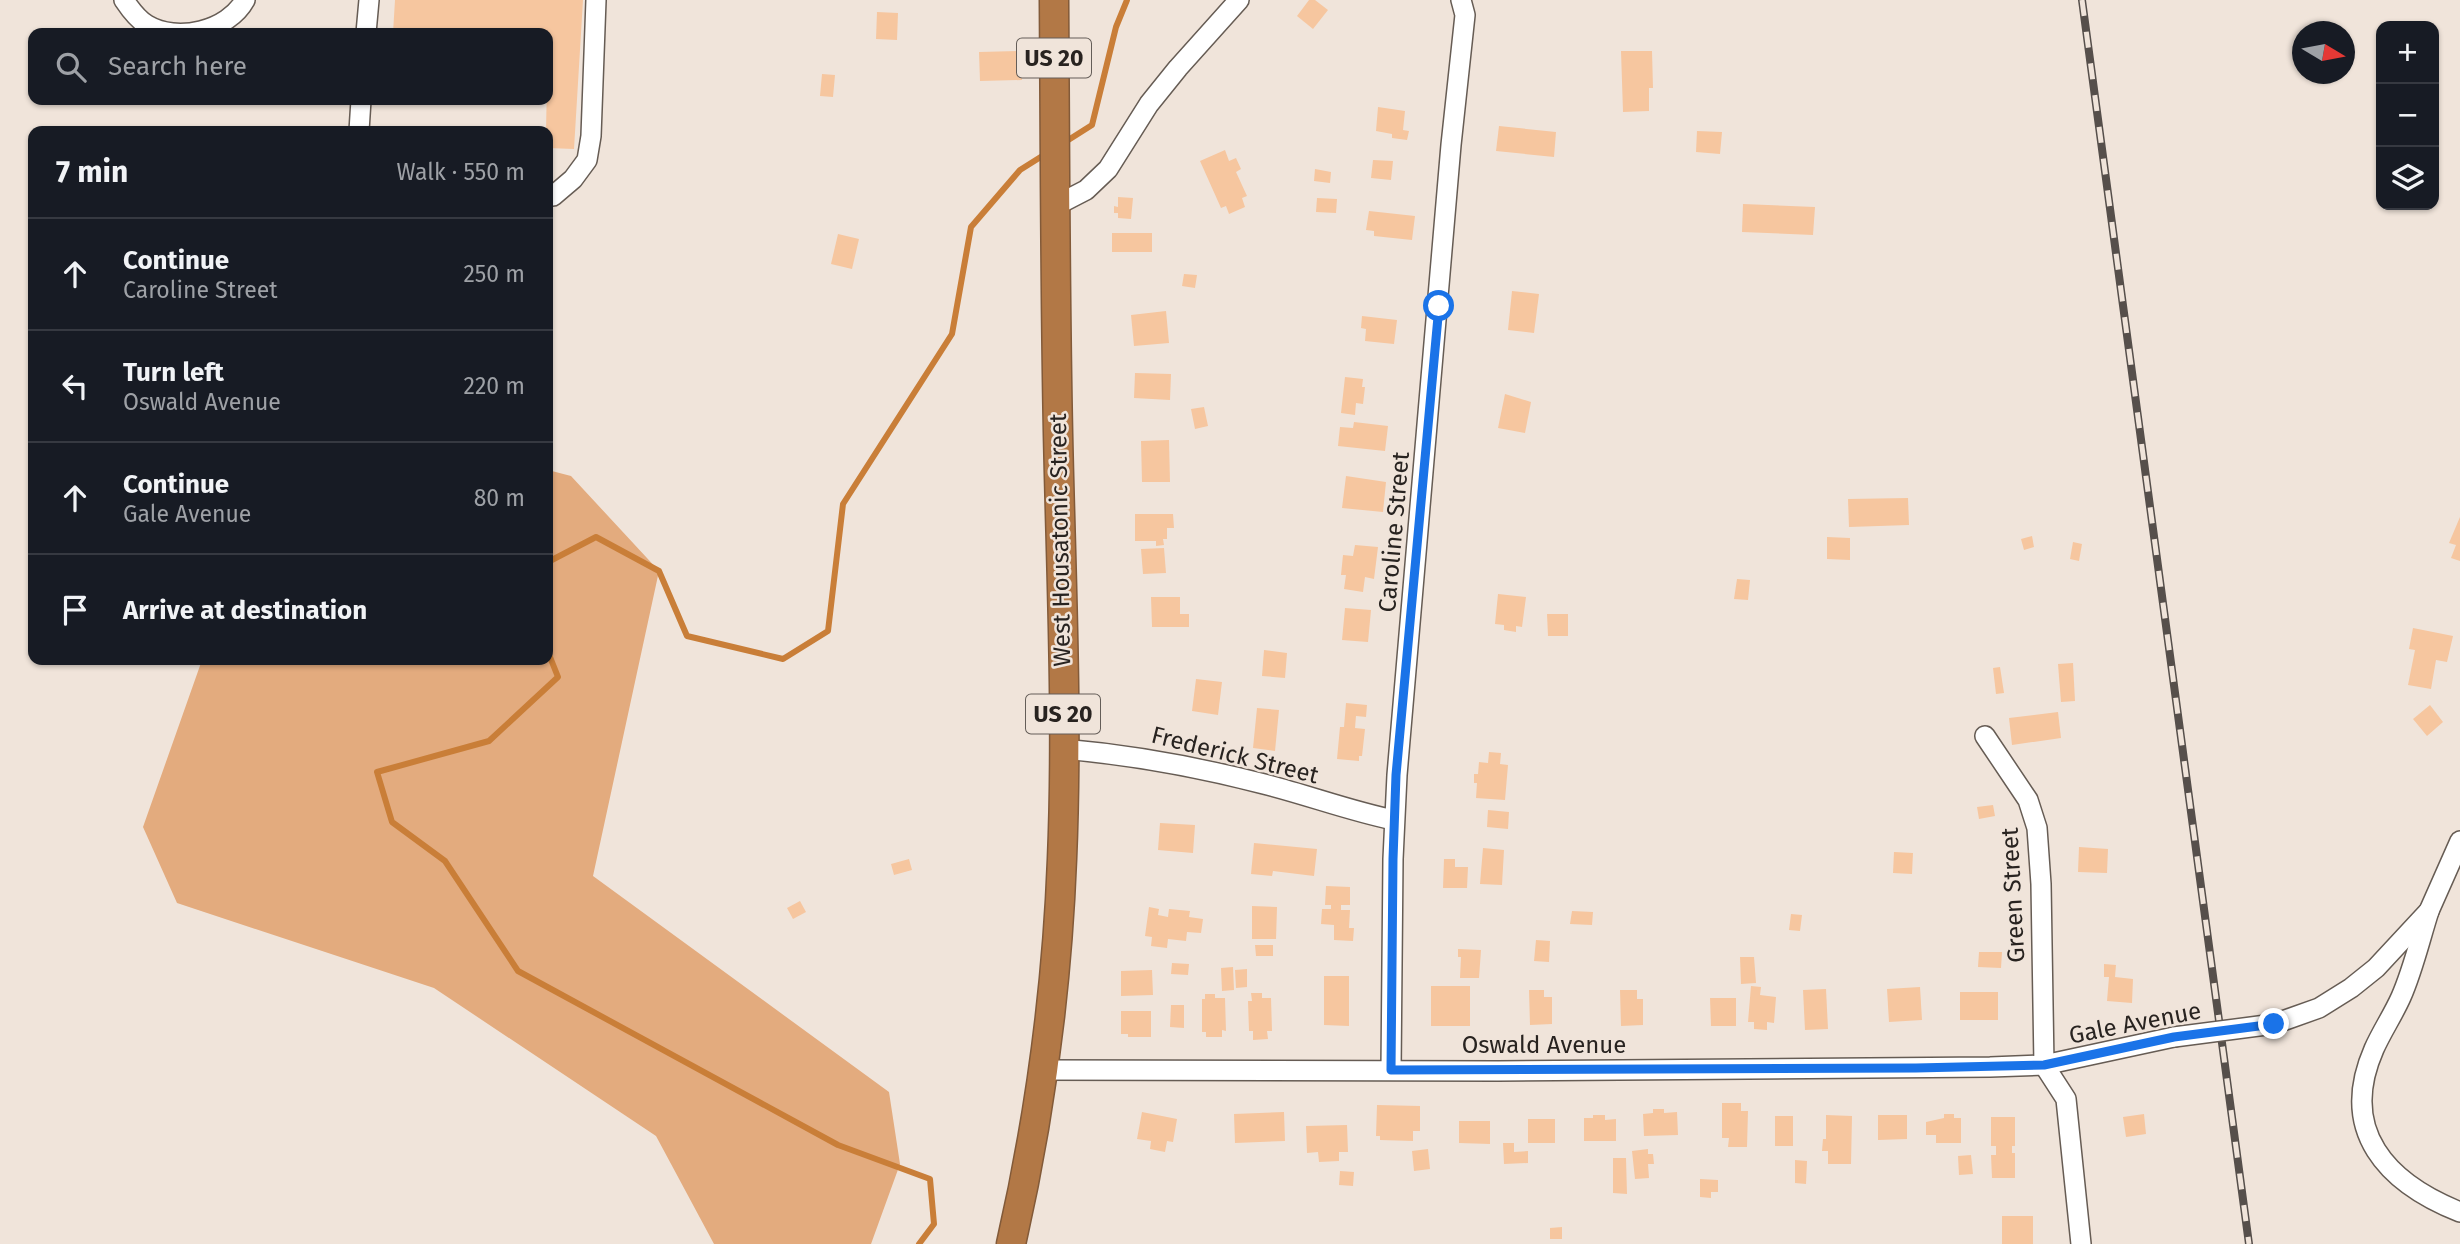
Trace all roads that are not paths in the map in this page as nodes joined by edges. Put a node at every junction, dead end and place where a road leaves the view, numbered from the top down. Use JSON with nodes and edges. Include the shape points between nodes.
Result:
{"nodes":[{"id":1,"x":124,"y":0,"type":"edge"},
{"id":2,"x":245,"y":0,"type":"edge"},
{"id":3,"x":369,"y":0,"type":"edge"},
{"id":4,"x":596,"y":0,"type":"edge"},
{"id":5,"x":1054,"y":0,"type":"edge"},
{"id":6,"x":1239,"y":0,"type":"edge"},
{"id":7,"x":1461,"y":0,"type":"edge"},
{"id":8,"x":156,"y":28,"type":"edge"},
{"id":9,"x":210,"y":28,"type":"edge"},
{"id":10,"x":366,"y":28,"type":"edge"},
{"id":11,"x":361,"y":105,"type":"edge"},
{"id":12,"x":359,"y":126,"type":"edge"},
{"id":13,"x":1055,"y":193,"type":"junction"},
{"id":14,"x":553,"y":196,"type":"edge"},
{"id":15,"x":1984,"y":736,"type":"dead end"},
{"id":16,"x":1063,"y":749,"type":"junction"},
{"id":17,"x":1394,"y":820,"type":"junction"},
{"id":18,"x":2460,"y":841,"type":"edge"},
{"id":19,"x":2430,"y":911,"type":"junction"},
{"id":20,"x":2044,"y":1065,"type":"junction"},
{"id":21,"x":1044,"y":1070,"type":"junction"},
{"id":22,"x":1391,"y":1070,"type":"junction"},
{"id":23,"x":2460,"y":1212,"type":"edge"},
{"id":24,"x":1011,"y":1244,"type":"edge"},
{"id":25,"x":2081,"y":1244,"type":"edge"}],
"edges":[{"from":1,"to":8,"type":"street","via":[[136,16]]},
{"from":2,"to":9,"type":"street","via":[[232,17]]},
{"from":3,"to":10,"type":"street"},
{"from":4,"to":14,"type":"street","via":[[587,160],[573,180]]},
{"from":5,"to":13,"type":"highway","name":"West Housatonic Street","number":"US 20"},
{"from":6,"to":13,"type":"street","via":[[1149,104],[1108,169],[1086,190]]},
{"from":7,"to":17,"type":"street","name":"Caroline Street","via":[[1465,15]]},
{"from":11,"to":12,"type":"street"},
{"from":13,"to":16,"type":"highway","name":"West Housatonic Street","number":"US 20"},
{"from":15,"to":20,"type":"street","name":"Green Street","via":[[2028,800],[2037,828]]},
{"from":16,"to":17,"type":"street","name":"Frederick Street","via":[[1167,762]]},
{"from":16,"to":21,"type":"highway","name":"West Housatonic Street","number":"US 20","via":[[1058,934]]},
{"from":17,"to":22,"type":"street","name":"Caroline Street"},
{"from":18,"to":19,"type":"street","name":"Gale Avenue"},
{"from":19,"to":20,"type":"street","name":"Gale Avenue","bridge":true,"via":[[2376,968],[2319,1008],[2274,1024],[2174,1037]]},
{"from":19,"to":23,"type":"street","via":[[2402,995],[2364,1078],[2362,1118],[2371,1143],[2389,1169],[2417,1191]]},
{"from":20,"to":22,"type":"street","name":"Oswald Avenue"},
{"from":20,"to":25,"type":"street","name":"Gale Avenue","via":[[2066,1099]]},
{"from":21,"to":22,"type":"street","name":"Oswald Avenue"},
{"from":21,"to":24,"type":"highway","name":"West Housatonic Street","number":"US 20"}]}
